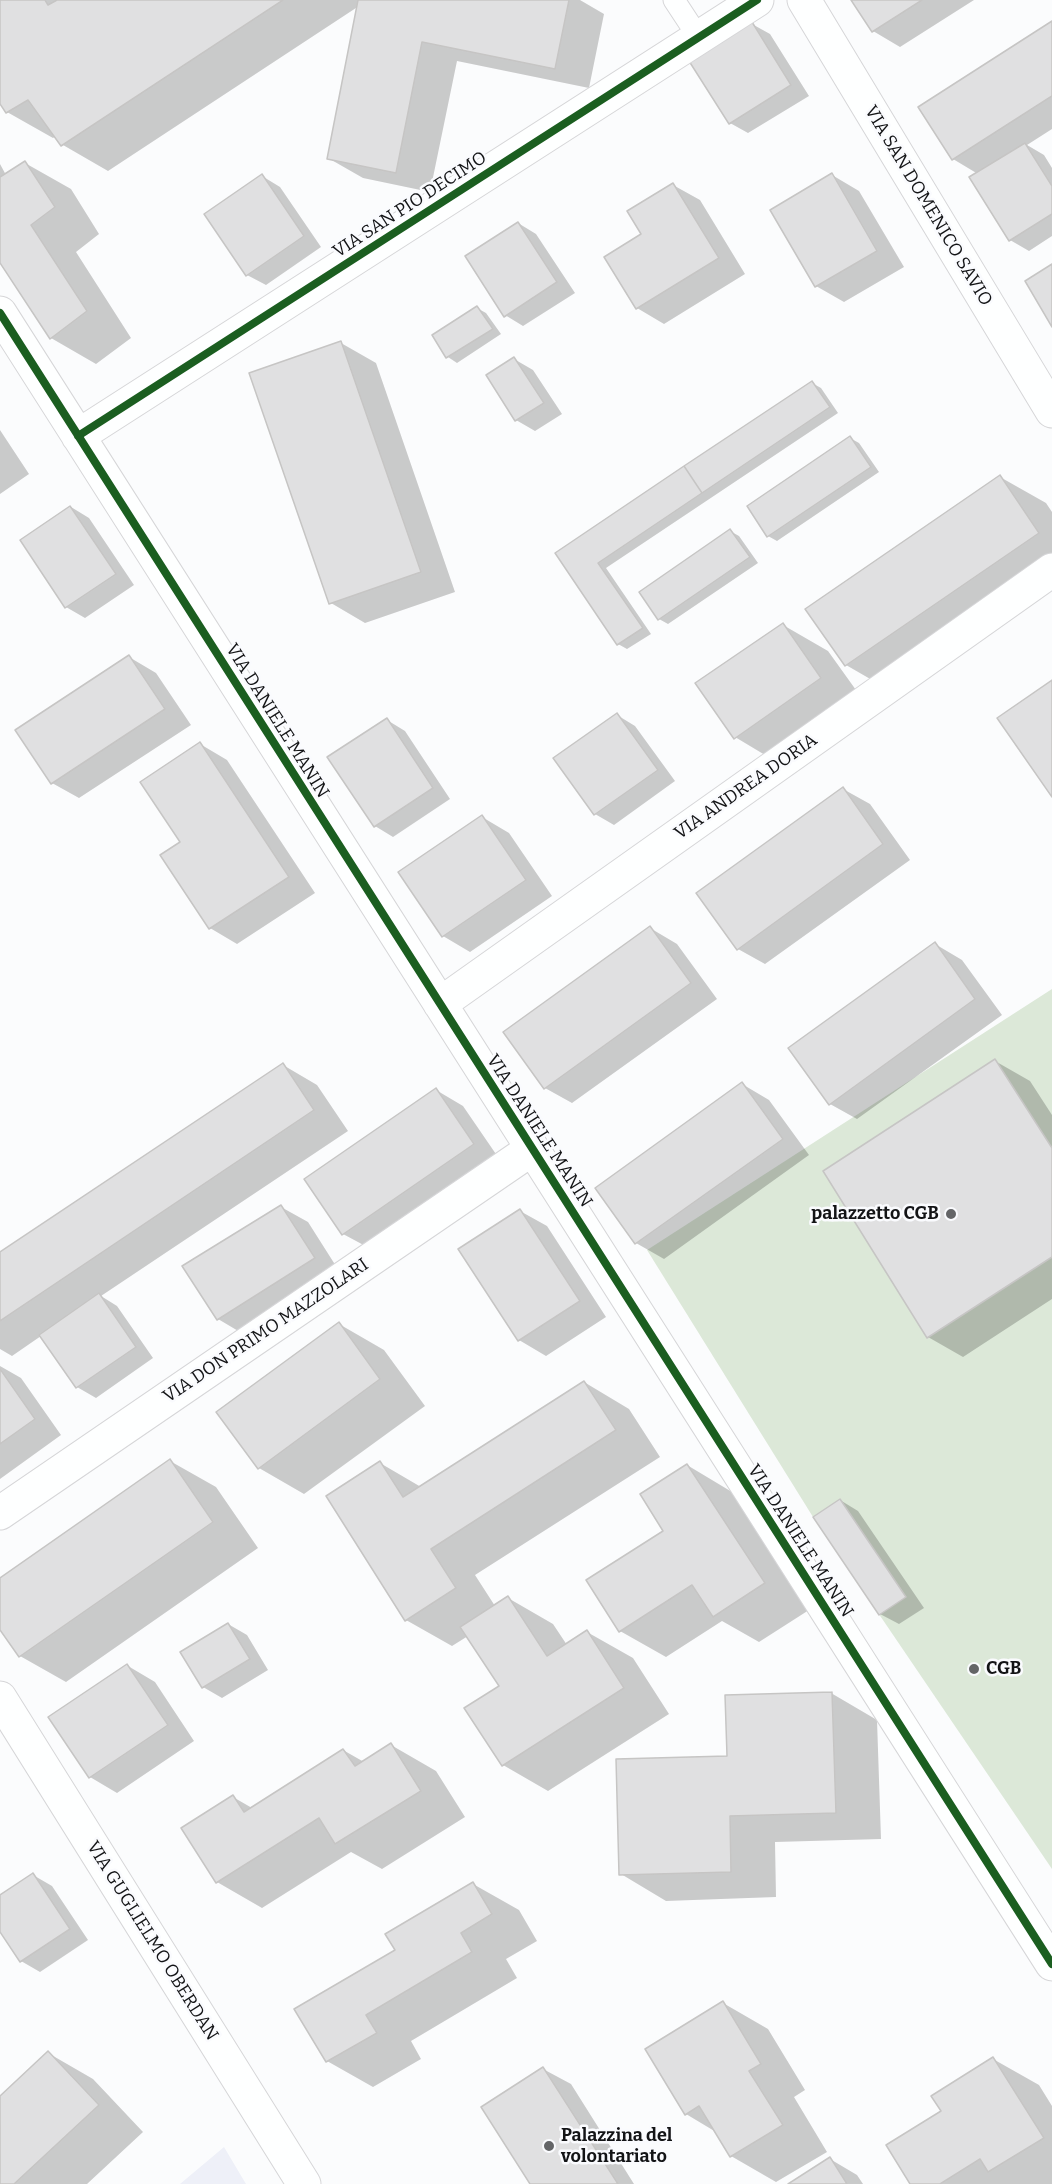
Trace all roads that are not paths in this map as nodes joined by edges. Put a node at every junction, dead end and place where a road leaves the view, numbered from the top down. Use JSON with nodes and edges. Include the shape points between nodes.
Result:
{"nodes":[{"id":1,"x":674,"y":0,"type":"edge"},
{"id":2,"x":757,"y":0,"type":"edge"},
{"id":3,"x":804,"y":0,"type":"edge"},
{"id":4,"x":699,"y":38,"type":"junction"},
{"id":5,"x":0,"y":314,"type":"edge"},
{"id":6,"x":1052,"y":411,"type":"edge"},
{"id":7,"x":78,"y":436,"type":"junction"},
{"id":8,"x":1052,"y":570,"type":"edge"},
{"id":9,"x":440,"y":1004,"type":"junction"},
{"id":10,"x":532,"y":1149,"type":"junction"},
{"id":11,"x":0,"y":1513,"type":"edge"},
{"id":12,"x":0,"y":1698,"type":"edge"},
{"id":13,"x":1052,"y":1964,"type":"edge"},
{"id":14,"x":304,"y":2184,"type":"edge"}],
"edges":[{"from":1,"to":4,"type":"lane"},
{"from":2,"to":4,"type":"street","name":"VIA SAN PIO DECIMO"},
{"from":3,"to":6,"type":"street","name":"VIA SAN DOMENICO SAVIO"},
{"from":4,"to":7,"type":"street","name":"VIA SAN PIO DECIMO"},
{"from":5,"to":7,"type":"street","name":"VIA DANIELE MANIN"},
{"from":7,"to":9,"type":"street","name":"VIA DANIELE MANIN"},
{"from":8,"to":9,"type":"street","name":"VIA ANDREA DORIA"},
{"from":9,"to":10,"type":"street","name":"VIA DANIELE MANIN"},
{"from":10,"to":11,"type":"street","name":"VIA DON PRIMO MAZZOLARI"},
{"from":10,"to":13,"type":"street","name":"VIA DANIELE MANIN"},
{"from":12,"to":14,"type":"street","name":"VIA GUGLIELMO OBERDAN"}]}
